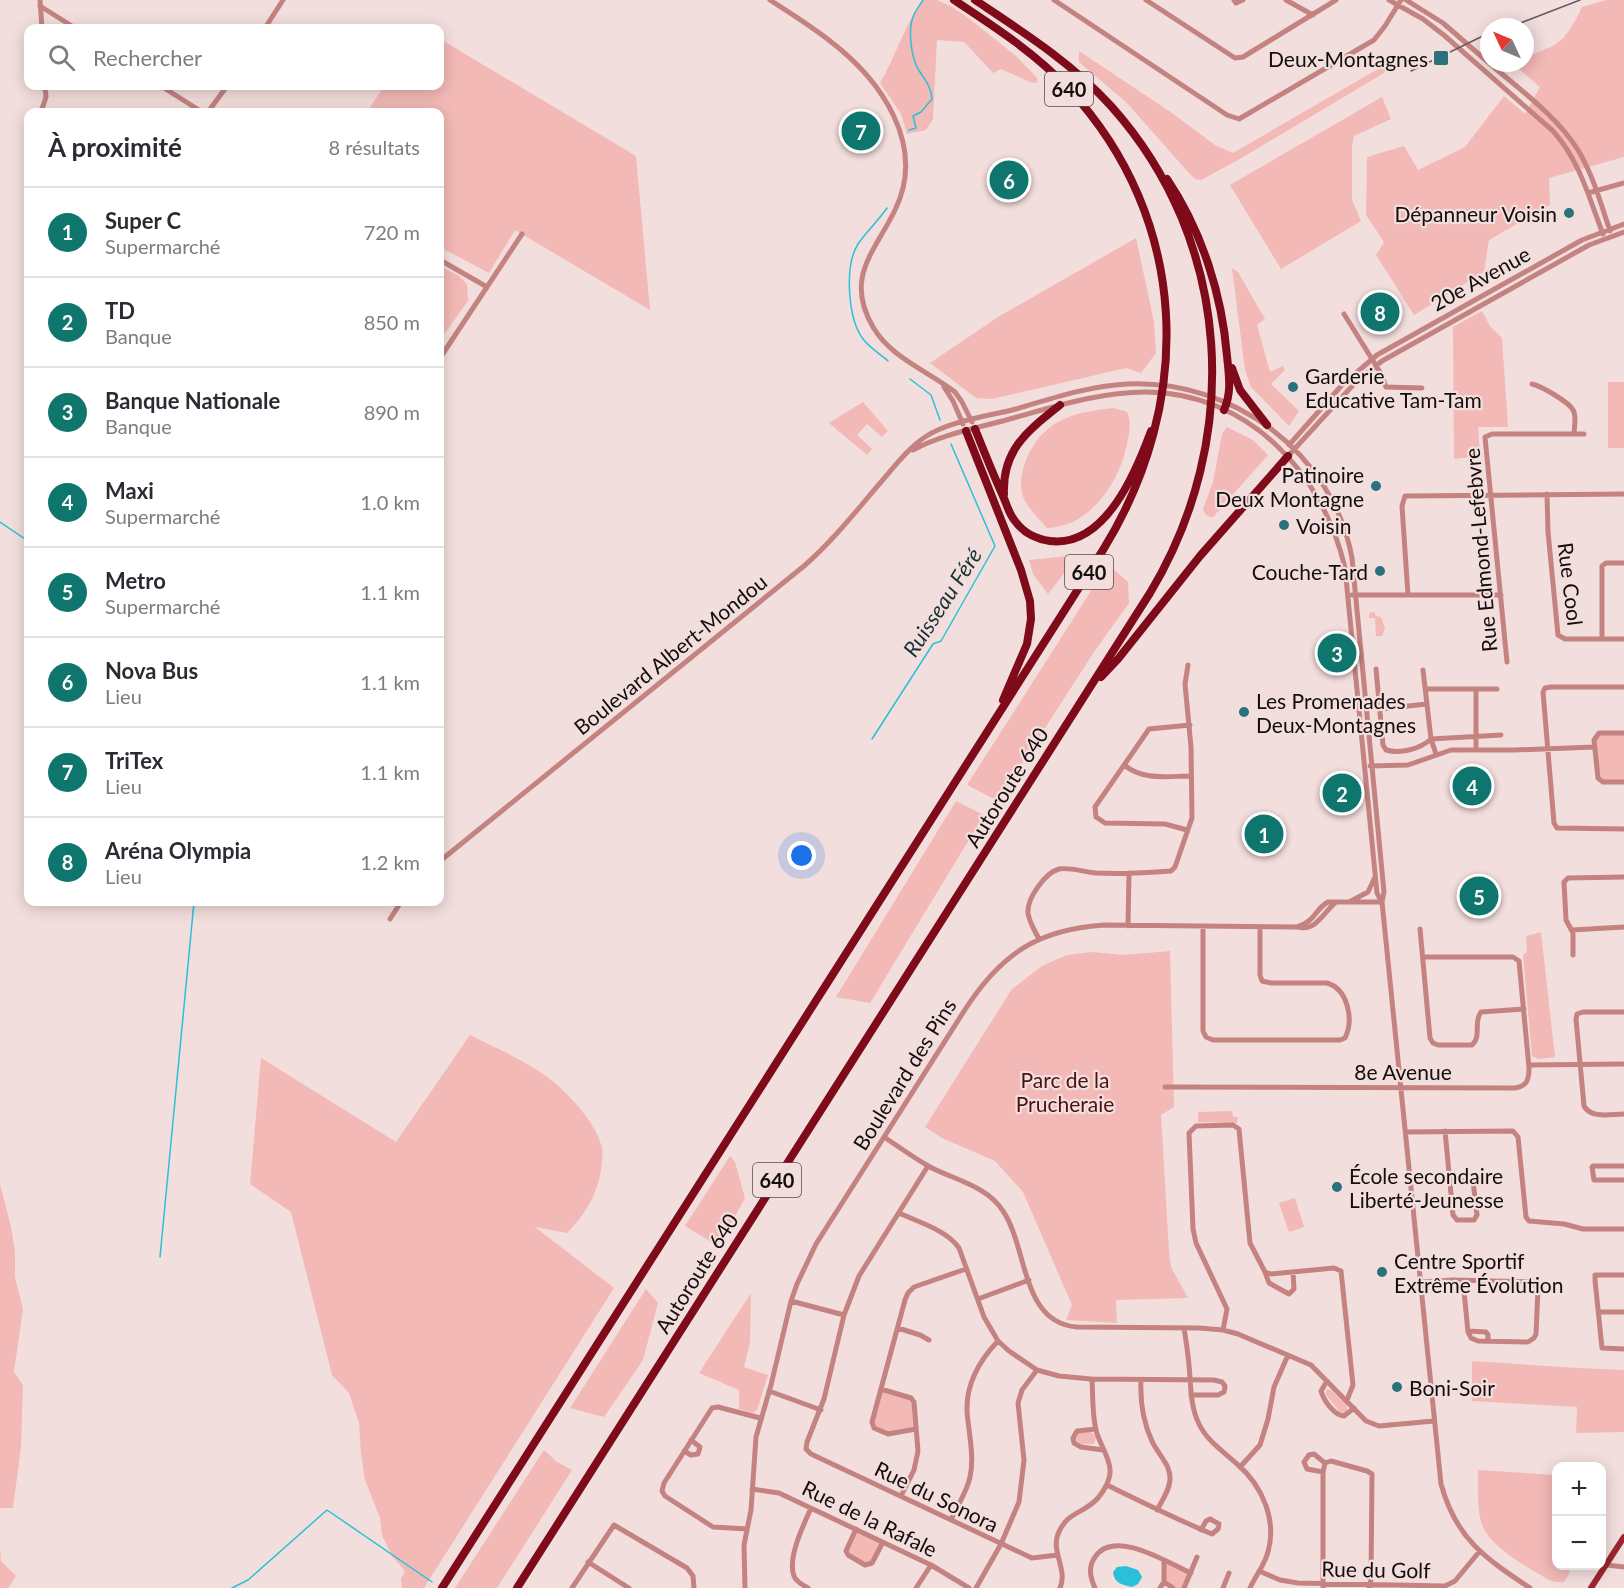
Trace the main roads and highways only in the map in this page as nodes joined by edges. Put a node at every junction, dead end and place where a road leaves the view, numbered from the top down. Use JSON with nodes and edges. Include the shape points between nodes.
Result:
{"nodes":[{"id":1,"x":954,"y":0,"type":"edge"},
{"id":2,"x":975,"y":0,"type":"edge"},
{"id":3,"x":1183,"y":213,"type":"junction"},
{"id":4,"x":1227,"y":348,"type":"junction"},
{"id":5,"x":1060,"y":405,"type":"road end"},
{"id":6,"x":1225,"y":407,"type":"road end"},
{"id":7,"x":1161,"y":408,"type":"junction"},
{"id":8,"x":1267,"y":425,"type":"road end"},
{"id":9,"x":964,"y":427,"type":"road end"},
{"id":10,"x":975,"y":429,"type":"road end"},
{"id":11,"x":1286,"y":453,"type":"road end"},
{"id":12,"x":1004,"y":498,"type":"junction"},
{"id":13,"x":1088,"y":691,"type":"junction"},
{"id":14,"x":992,"y":724,"type":"junction"},
{"id":15,"x":1624,"y":1538,"type":"edge"},
{"id":16,"x":442,"y":1588,"type":"edge"},
{"id":17,"x":517,"y":1588,"type":"edge"},
{"id":18,"x":1591,"y":1588,"type":"edge"}],
"edges":[{"from":1,"to":7,"type":"highway","number":"640","via":[[1026,50],[1069,88],[1129,177],[1151,232],[1164,294],[1167,330]]},
{"from":2,"to":3,"type":"highway","name":"Autoroute 640","number":"640","via":[[1070,66],[1116,111]]},
{"from":3,"to":4,"type":"highway","via":[[1214,283]]},
{"from":3,"to":13,"type":"highway","name":"Autoroute 640","number":"640","via":[[1203,285],[1211,333],[1211,421],[1200,478],[1178,544]]},
{"from":4,"to":6,"type":"highway","via":[[1230,386]]},
{"from":4,"to":8,"type":"highway","via":[[1238,385]]},
{"from":5,"to":12,"type":"highway","via":[[1032,427],[1015,448],[1004,475]]},
{"from":7,"to":12,"type":"highway","via":[[1125,488],[1105,516],[1082,535],[1058,541],[1032,535],[1013,519]]},
{"from":7,"to":14,"type":"highway","number":"640","via":[[1144,469],[1122,519]]},
{"from":9,"to":14,"type":"highway","via":[[1023,575],[1030,606],[1026,649]]},
{"from":10,"to":12,"type":"highway"},
{"from":11,"to":13,"type":"highway"},
{"from":13,"to":17,"type":"highway","name":"Autoroute 640","number":"640"},
{"from":14,"to":16,"type":"highway","number":"640"},
{"from":15,"to":18,"type":"main road"}]}
